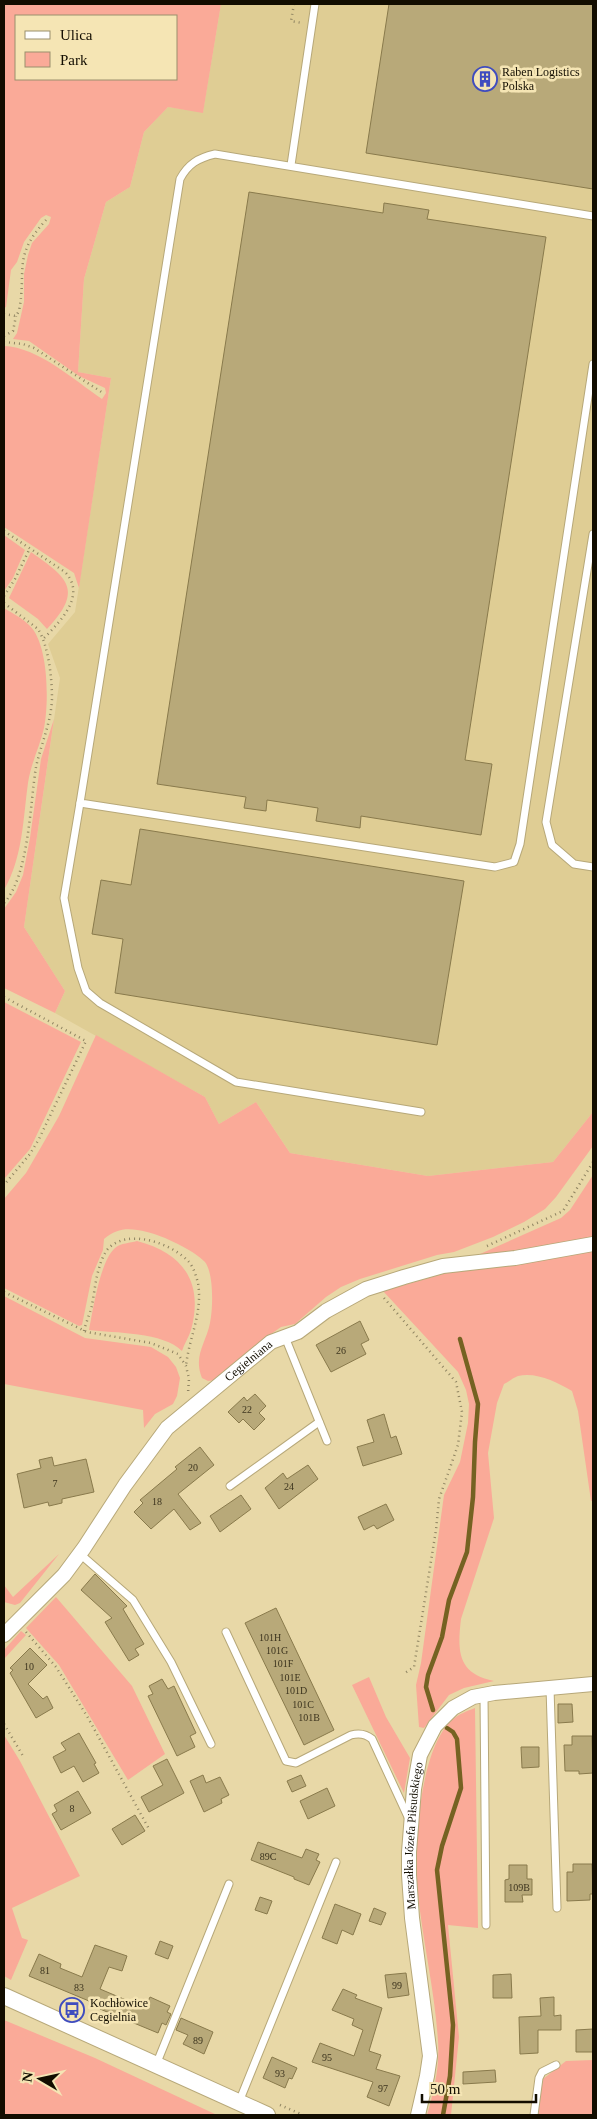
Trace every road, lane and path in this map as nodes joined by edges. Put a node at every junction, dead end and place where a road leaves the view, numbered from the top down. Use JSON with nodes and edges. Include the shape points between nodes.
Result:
{"nodes":[{"id":1,"x":294,"y":4,"type":"edge"},
{"id":2,"x":315,"y":4,"type":"edge"},
{"id":3,"x":312,"y":24,"type":"junction"},
{"id":4,"x":291,"y":165,"type":"junction"},
{"id":5,"x":593,"y":216,"type":"edge"},
{"id":6,"x":46,"y":220,"type":"dead end"},
{"id":7,"x":4,"y":314,"type":"edge"},
{"id":8,"x":16,"y":316,"type":"junction"},
{"id":9,"x":4,"y":336,"type":"edge"},
{"id":10,"x":4,"y":342,"type":"edge"},
{"id":11,"x":593,"y":364,"type":"edge"},
{"id":12,"x":103,"y":393,"type":"dead end"},
{"id":13,"x":4,"y":531,"type":"edge"},
{"id":14,"x":593,"y":534,"type":"edge"},
{"id":15,"x":30,"y":548,"type":"junction"},
{"id":16,"x":4,"y":596,"type":"edge"},
{"id":17,"x":4,"y":603,"type":"edge"},
{"id":18,"x":43,"y":639,"type":"junction"},
{"id":19,"x":80,"y":803,"type":"junction"},
{"id":20,"x":593,"y":867,"type":"edge"},
{"id":21,"x":4,"y":903,"type":"edge"},
{"id":22,"x":4,"y":998,"type":"edge"},
{"id":23,"x":421,"y":1112,"type":"dead end"},
{"id":24,"x":593,"y":1162,"type":"edge"},
{"id":25,"x":4,"y":1185,"type":"edge"},
{"id":26,"x":593,"y":1244,"type":"edge"},
{"id":27,"x":486,"y":1246,"type":"dead end"},
{"id":28,"x":374,"y":1286,"type":"junction"},
{"id":29,"x":4,"y":1292,"type":"edge"},
{"id":30,"x":84,"y":1331,"type":"junction"},
{"id":31,"x":285,"y":1337,"type":"junction"},
{"id":32,"x":186,"y":1366,"type":"junction"},
{"id":33,"x":188,"y":1412,"type":"junction"},
{"id":34,"x":319,"y":1422,"type":"junction"},
{"id":35,"x":327,"y":1441,"type":"dead end"},
{"id":36,"x":230,"y":1486,"type":"dead end"},
{"id":37,"x":80,"y":1554,"type":"junction"},
{"id":38,"x":17,"y":1622,"type":"junction"},
{"id":39,"x":226,"y":1632,"type":"dead end"},
{"id":40,"x":4,"y":1635,"type":"edge"},
{"id":41,"x":404,"y":1673,"type":"dead end"},
{"id":42,"x":593,"y":1684,"type":"edge"},
{"id":43,"x":550,"y":1688,"type":"junction"},
{"id":44,"x":484,"y":1695,"type":"junction"},
{"id":45,"x":4,"y":1724,"type":"edge"},
{"id":46,"x":211,"y":1744,"type":"dead end"},
{"id":47,"x":23,"y":1756,"type":"dead end"},
{"id":48,"x":411,"y":1823,"type":"junction"},
{"id":49,"x":149,"y":1829,"type":"dead end"},
{"id":50,"x":336,"y":1862,"type":"dead end"},
{"id":51,"x":229,"y":1884,"type":"dead end"},
{"id":52,"x":557,"y":1908,"type":"dead end"},
{"id":53,"x":486,"y":1925,"type":"dead end"},
{"id":54,"x":4,"y":1996,"type":"edge"},
{"id":55,"x":156,"y":2065,"type":"junction"},
{"id":56,"x":556,"y":2065,"type":"dead end"},
{"id":57,"x":239,"y":2102,"type":"junction"},
{"id":58,"x":267,"y":2115,"type":"edge"},
{"id":59,"x":418,"y":2115,"type":"edge"},
{"id":60,"x":534,"y":2115,"type":"edge"}],
"edges":[{"from":1,"to":3,"type":"path","via":[[291,21]]},
{"from":2,"to":3,"type":"lane"},
{"from":3,"to":4,"type":"lane"},
{"from":4,"to":5,"type":"lane"},
{"from":4,"to":19,"type":"lane","via":[[215,154],[200,157],[186,168],[180,179]]},
{"from":6,"to":8,"type":"path","via":[[23,255],[20,304]]},
{"from":7,"to":8,"type":"path"},
{"from":8,"to":9,"type":"path","via":[[13,331]]},
{"from":10,"to":12,"type":"path","via":[[34,348]]},
{"from":11,"to":19,"type":"lane","via":[[520,844],[514,862],[495,867]]},
{"from":13,"to":15,"type":"path"},
{"from":14,"to":20,"type":"lane","via":[[546,822],[552,845],[574,864]]},
{"from":15,"to":16,"type":"path"},
{"from":15,"to":18,"type":"path","via":[[65,572],[72,579],[73,586],[69,609]]},
{"from":17,"to":18,"type":"path","via":[[33,623]]},
{"from":18,"to":21,"type":"path","via":[[52,673],[51,712],[37,766],[22,864]]},
{"from":19,"to":23,"type":"lane","via":[[64,898],[78,968],[86,991],[100,1004],[236,1082]]},
{"from":22,"to":25,"type":"path","via":[[86,1041],[39,1139]]},
{"from":24,"to":27,"type":"path","via":[[562,1211]]},
{"from":26,"to":28,"type":"street","name":"Cegielniana","via":[[515,1258],[443,1266]]},
{"from":28,"to":31,"type":"street","name":"Cegielniana"},
{"from":28,"to":41,"type":"path","via":[[456,1382],[462,1412],[458,1445],[439,1499],[414,1667]]},
{"from":29,"to":30,"type":"path"},
{"from":30,"to":32,"type":"path","via":[[163,1346],[178,1354]]},
{"from":30,"to":32,"type":"path","via":[[106,1251],[124,1238],[156,1243],[170,1248],[190,1263],[198,1282],[199,1312]]},
{"from":31,"to":33,"type":"street","name":"Cegielniana","via":[[272,1342]]},
{"from":31,"to":34,"type":"lane"},
{"from":32,"to":33,"type":"path"},
{"from":33,"to":37,"type":"street","name":"Cegielniana","via":[[167,1428]]},
{"from":34,"to":35,"type":"lane"},
{"from":34,"to":36,"type":"lane"},
{"from":37,"to":38,"type":"street","name":"Cegielniana","via":[[64,1575]]},
{"from":37,"to":46,"type":"lane","via":[[132,1600],[171,1662]]},
{"from":38,"to":40,"type":"street","name":"Cegielniana"},
{"from":38,"to":49,"type":"path","via":[[56,1667]]},
{"from":39,"to":48,"type":"lane","via":[[286,1761],[296,1763],[351,1735],[368,1736]]},
{"from":42,"to":43,"type":"street","name":"Marszałka Józefa Piłsudskiego"},
{"from":43,"to":44,"type":"street","name":"Marszałka Józefa Piłsudskiego"},
{"from":43,"to":52,"type":"lane"},
{"from":44,"to":48,"type":"street","name":"Marszałka Józefa Piłsudskiego","via":[[452,1708],[435,1726],[420,1755]]},
{"from":44,"to":53,"type":"lane"},
{"from":45,"to":47,"type":"path"},
{"from":48,"to":59,"type":"street","name":"Marszałka Józefa Piłsudskiego","via":[[409,1884],[430,2056]]},
{"from":50,"to":57,"type":"lane"},
{"from":51,"to":55,"type":"lane"},
{"from":54,"to":55,"type":"street"},
{"from":55,"to":57,"type":"street"},
{"from":56,"to":60,"type":"lane","via":[[542,2072],[539,2078]]},
{"from":57,"to":58,"type":"street"}]}
